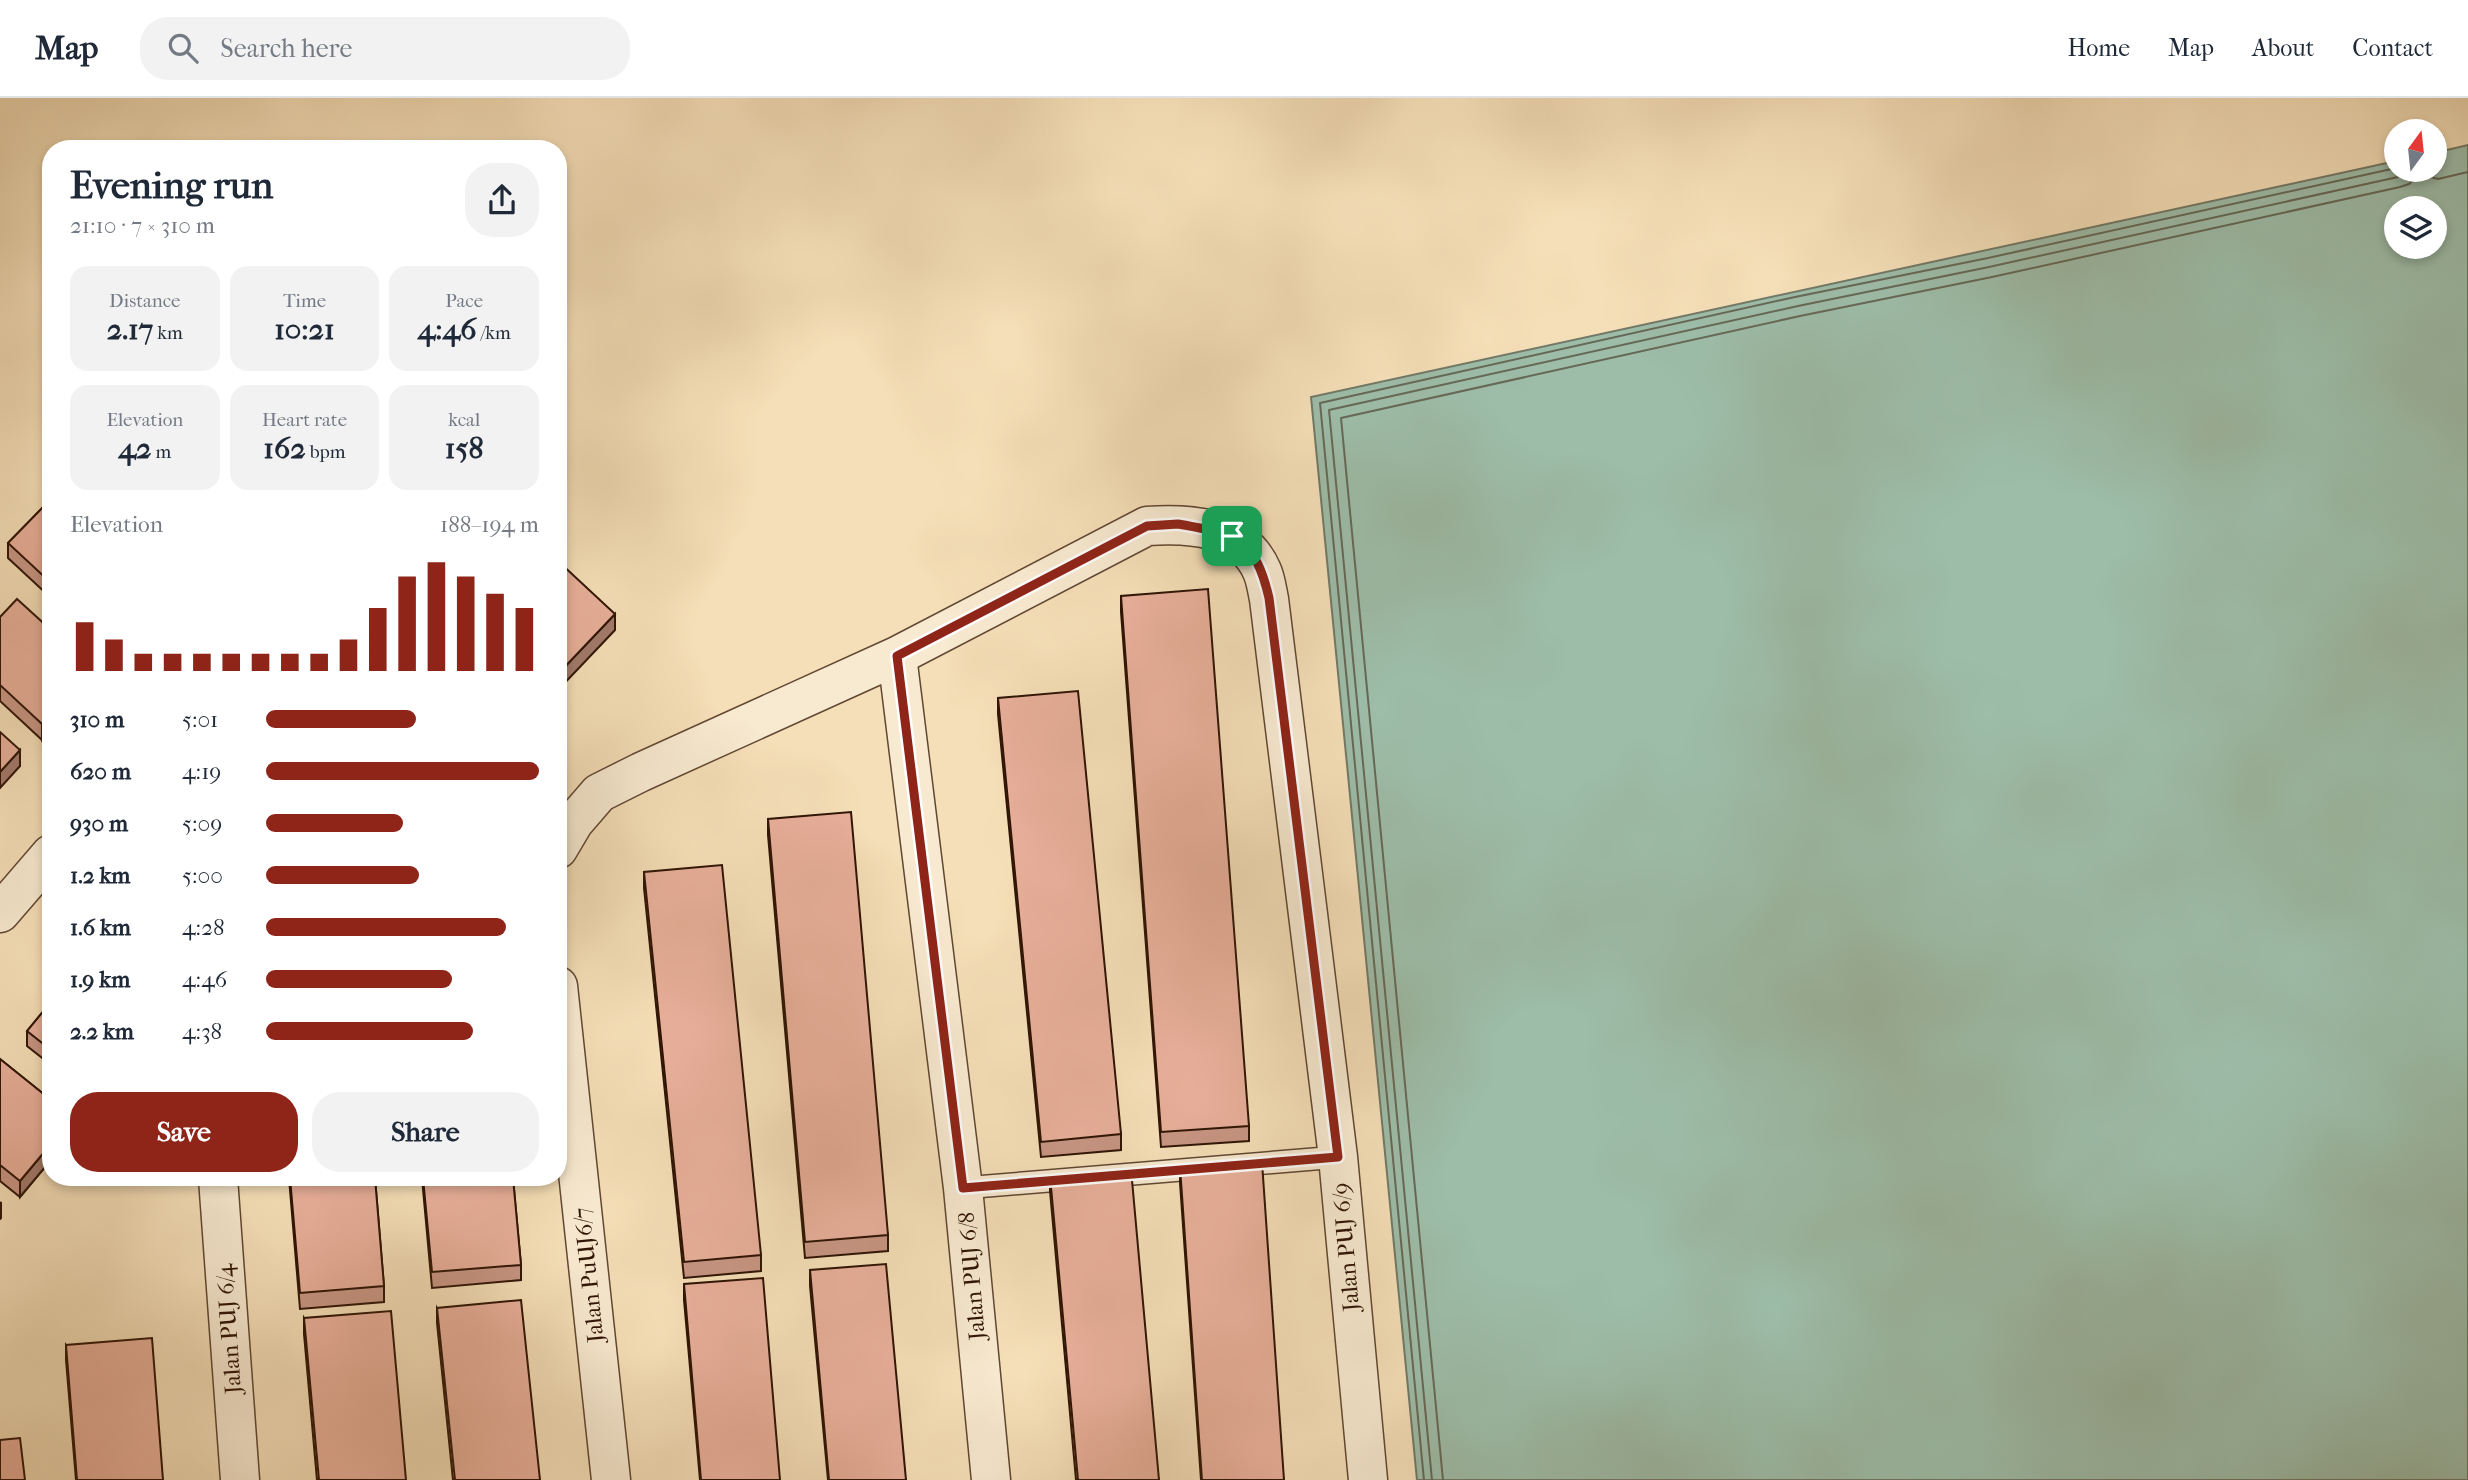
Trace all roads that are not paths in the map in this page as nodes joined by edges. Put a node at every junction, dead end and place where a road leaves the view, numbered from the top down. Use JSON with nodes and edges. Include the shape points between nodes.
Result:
{"nodes":[{"id":1,"x":897,"y":656,"type":"junction"},
{"id":2,"x":567,"y":834,"type":"edge"},
{"id":3,"x":42,"y":864,"type":"edge"},
{"id":4,"x":0,"y":913,"type":"edge"},
{"id":5,"x":567,"y":1070,"type":"edge"},
{"id":6,"x":1338,"y":1157,"type":"junction"},
{"id":7,"x":219,"y":1186,"type":"edge"},
{"id":8,"x":963,"y":1188,"type":"junction"},
{"id":9,"x":240,"y":1480,"type":"edge"},
{"id":10,"x":611,"y":1480,"type":"edge"},
{"id":11,"x":991,"y":1480,"type":"edge"},
{"id":12,"x":1368,"y":1480,"type":"edge"}],
"edges":[{"from":1,"to":2,"type":"street","name":"Jalan PUJ 6/9","via":[[599,793]]},
{"from":1,"to":6,"type":"street","name":"Jalan PUJ 6/9","via":[[1147,526],[1178,524],[1232,536],[1250,550],[1263,572],[1269,598]]},
{"from":1,"to":8,"type":"street","name":"Jalan PUJ 6/8"},
{"from":3,"to":4,"type":"street"},
{"from":5,"to":10,"type":"street","name":"Jalan PuUJ6/7"},
{"from":6,"to":8,"type":"lane"},
{"from":6,"to":12,"type":"street","name":"Jalan PUJ 6/9"},
{"from":7,"to":9,"type":"street","name":"Jalan PUJ 6/4"},
{"from":8,"to":11,"type":"street","name":"Jalan PUJ 6/8"}]}
